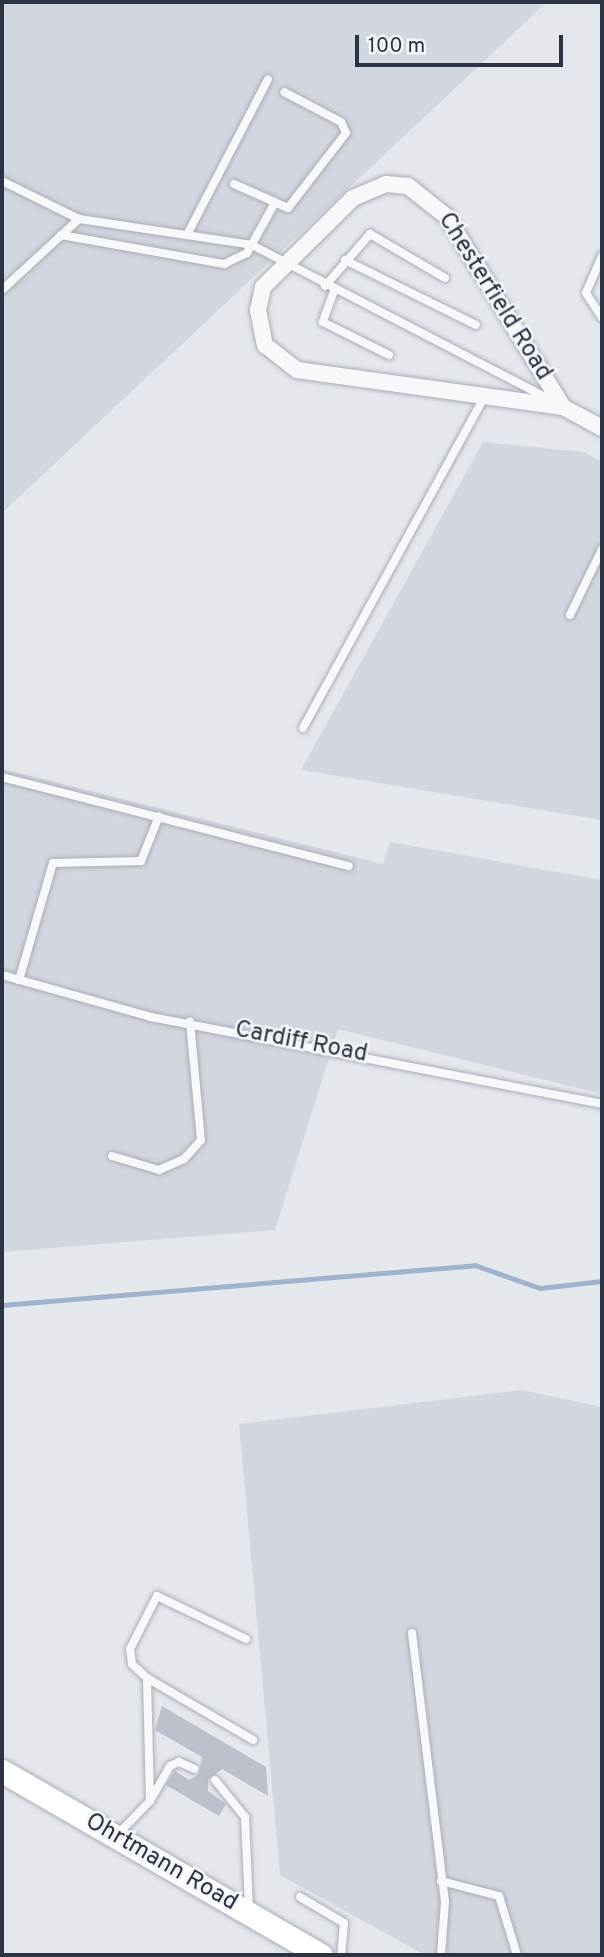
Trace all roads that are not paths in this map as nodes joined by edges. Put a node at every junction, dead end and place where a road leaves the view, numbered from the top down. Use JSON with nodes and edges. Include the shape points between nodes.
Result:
{"nodes":[{"id":1,"x":268,"y":79,"type":"dead end"},
{"id":2,"x":284,"y":92,"type":"dead end"},
{"id":3,"x":2,"y":181,"type":"edge"},
{"id":4,"x":234,"y":184,"type":"dead end"},
{"id":5,"x":273,"y":206,"type":"junction"},
{"id":6,"x":79,"y":219,"type":"junction"},
{"id":7,"x":189,"y":231,"type":"junction"},
{"id":8,"x":61,"y":235,"type":"junction"},
{"id":9,"x":253,"y":245,"type":"junction"},
{"id":10,"x":602,"y":257,"type":"edge"},
{"id":11,"x":345,"y":260,"type":"junction"},
{"id":12,"x":282,"y":262,"type":"junction"},
{"id":13,"x":445,"y":278,"type":"dead end"},
{"id":14,"x":325,"y":286,"type":"junction"},
{"id":15,"x":2,"y":290,"type":"edge"},
{"id":16,"x":334,"y":291,"type":"junction"},
{"id":17,"x":602,"y":317,"type":"edge"},
{"id":18,"x":476,"y":325,"type":"dead end"},
{"id":19,"x":388,"y":355,"type":"dead end"},
{"id":20,"x":486,"y":395,"type":"junction"},
{"id":21,"x":563,"y":407,"type":"junction"},
{"id":22,"x":602,"y":428,"type":"edge"},
{"id":23,"x":602,"y":549,"type":"edge"},
{"id":24,"x":570,"y":615,"type":"dead end"},
{"id":25,"x":303,"y":728,"type":"dead end"},
{"id":26,"x":2,"y":777,"type":"edge"},
{"id":27,"x":159,"y":817,"type":"junction"},
{"id":28,"x":349,"y":866,"type":"dead end"},
{"id":29,"x":2,"y":975,"type":"edge"},
{"id":30,"x":19,"y":980,"type":"junction"},
{"id":31,"x":190,"y":1021,"type":"junction"},
{"id":32,"x":602,"y":1104,"type":"edge"},
{"id":33,"x":112,"y":1156,"type":"dead end"},
{"id":34,"x":412,"y":1633,"type":"dead end"},
{"id":35,"x":246,"y":1639,"type":"dead end"},
{"id":36,"x":147,"y":1678,"type":"junction"},
{"id":37,"x":253,"y":1740,"type":"dead end"},
{"id":38,"x":195,"y":1769,"type":"dead end"},
{"id":39,"x":2,"y":1771,"type":"edge"},
{"id":40,"x":215,"y":1780,"type":"dead end"},
{"id":41,"x":150,"y":1801,"type":"junction"},
{"id":42,"x":116,"y":1836,"type":"junction"},
{"id":43,"x":441,"y":1881,"type":"junction"},
{"id":44,"x":300,"y":1897,"type":"dead end"},
{"id":45,"x":248,"y":1913,"type":"junction"},
{"id":46,"x":321,"y":1955,"type":"edge"},
{"id":47,"x":341,"y":1955,"type":"edge"},
{"id":48,"x":441,"y":1955,"type":"edge"},
{"id":49,"x":517,"y":1955,"type":"edge"}],
"edges":[{"from":1,"to":7,"type":"lane"},
{"from":2,"to":5,"type":"lane","via":[[346,130],[295,204],[282,210]]},
{"from":3,"to":6,"type":"lane"},
{"from":4,"to":5,"type":"lane"},
{"from":5,"to":9,"type":"lane"},
{"from":6,"to":7,"type":"lane"},
{"from":6,"to":8,"type":"lane"},
{"from":7,"to":9,"type":"lane"},
{"from":8,"to":9,"type":"lane","via":[[224,264]]},
{"from":8,"to":15,"type":"lane"},
{"from":9,"to":12,"type":"lane"},
{"from":10,"to":17,"type":"lane","via":[[586,293]]},
{"from":11,"to":13,"type":"lane","via":[[370,234]]},
{"from":11,"to":14,"type":"lane"},
{"from":11,"to":18,"type":"lane"},
{"from":12,"to":14,"type":"lane","name":"Chesterfield Road"},
{"from":12,"to":20,"type":"street","name":"Chesterfield Road","via":[[262,287],[258,310],[265,345],[287,366]]},
{"from":12,"to":21,"type":"street","name":"Chesterfield Road","via":[[369,188],[396,184],[419,191],[447,217]]},
{"from":14,"to":16,"type":"lane","name":"Chesterfield Road"},
{"from":16,"to":19,"type":"lane","via":[[323,322]]},
{"from":16,"to":21,"type":"lane","name":"Chesterfield Road"},
{"from":20,"to":21,"type":"street","name":"Chesterfield Road"},
{"from":20,"to":25,"type":"lane"},
{"from":21,"to":22,"type":"street","name":"Chesterfield Road"},
{"from":23,"to":24,"type":"lane"},
{"from":26,"to":27,"type":"lane"},
{"from":27,"to":28,"type":"lane"},
{"from":27,"to":30,"type":"lane","via":[[141,861],[53,863]]},
{"from":29,"to":30,"type":"lane","name":"Cardiff Road"},
{"from":30,"to":31,"type":"lane","name":"Cardiff Road"},
{"from":31,"to":32,"type":"lane","name":"Cardiff Road"},
{"from":31,"to":33,"type":"lane","via":[[201,1140],[184,1159],[159,1170]]},
{"from":34,"to":43,"type":"lane"},
{"from":35,"to":36,"type":"lane","via":[[157,1596],[131,1640],[132,1664]]},
{"from":36,"to":37,"type":"lane"},
{"from":36,"to":41,"type":"lane"},
{"from":38,"to":41,"type":"lane","via":[[179,1762],[170,1766]]},
{"from":39,"to":42,"type":"main road","name":"Ohrtmann Road"},
{"from":40,"to":45,"type":"lane","via":[[245,1817]]},
{"from":41,"to":42,"type":"lane"},
{"from":42,"to":45,"type":"main road","name":"Ohrtmann Road"},
{"from":43,"to":48,"type":"lane","via":[[446,1915]]},
{"from":43,"to":49,"type":"lane","via":[[499,1896]]},
{"from":44,"to":47,"type":"lane","via":[[344,1923]]},
{"from":45,"to":46,"type":"main road","name":"Ohrtmann Road"}]}
